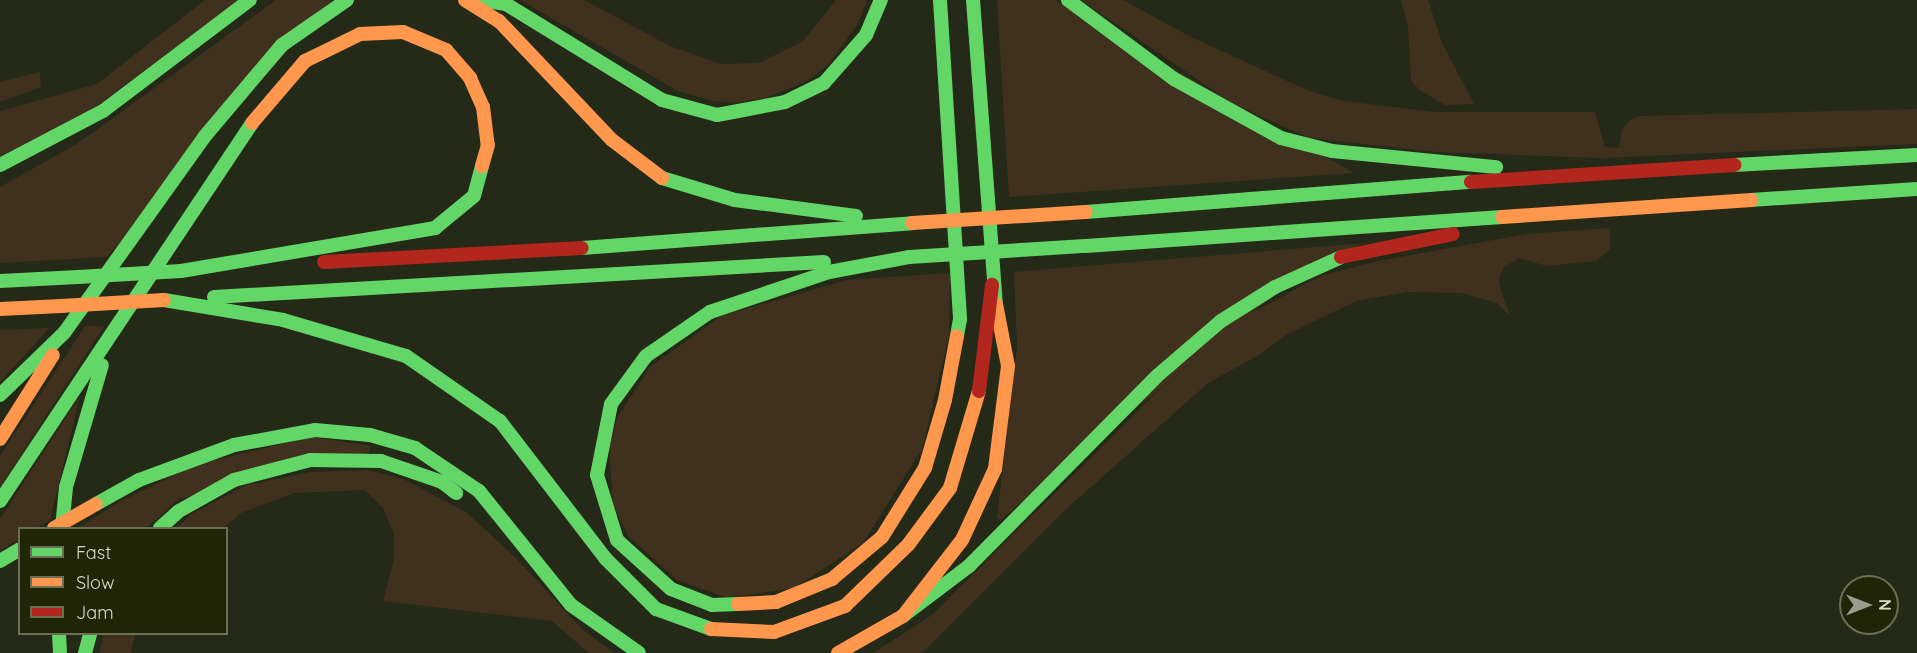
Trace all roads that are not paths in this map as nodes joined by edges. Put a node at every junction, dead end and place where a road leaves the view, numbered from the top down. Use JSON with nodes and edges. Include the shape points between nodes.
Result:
{"nodes":[{"id":1,"x":250,"y":0,"type":"edge"},
{"id":2,"x":347,"y":0,"type":"edge"},
{"id":3,"x":465,"y":0,"type":"edge"},
{"id":4,"x":483,"y":0,"type":"edge"},
{"id":5,"x":881,"y":0,"type":"edge"},
{"id":6,"x":940,"y":0,"type":"edge"},
{"id":7,"x":973,"y":0,"type":"edge"},
{"id":8,"x":1068,"y":0,"type":"edge"},
{"id":9,"x":502,"y":2,"type":"edge"},
{"id":10,"x":1917,"y":155,"type":"edge"},
{"id":11,"x":0,"y":165,"type":"edge"},
{"id":12,"x":1576,"y":174,"type":"junction"},
{"id":13,"x":1917,"y":189,"type":"edge"},
{"id":14,"x":1559,"y":211,"type":"junction"},
{"id":15,"x":912,"y":223,"type":"junction"},
{"id":16,"x":909,"y":257,"type":"junction"},
{"id":17,"x":181,"y":270,"type":"junction"},
{"id":18,"x":0,"y":281,"type":"edge"},
{"id":19,"x":992,"y":285,"type":"junction"},
{"id":20,"x":164,"y":300,"type":"junction"},
{"id":21,"x":0,"y":309,"type":"edge"},
{"id":22,"x":64,"y":333,"type":"junction"},
{"id":23,"x":112,"y":334,"type":"junction"},
{"id":24,"x":0,"y":395,"type":"edge"},
{"id":25,"x":0,"y":439,"type":"edge"},
{"id":26,"x":0,"y":501,"type":"edge"},
{"id":27,"x":56,"y":527,"type":"edge"},
{"id":28,"x":62,"y":527,"type":"edge"},
{"id":29,"x":161,"y":527,"type":"edge"},
{"id":30,"x":18,"y":550,"type":"edge"},
{"id":31,"x":0,"y":561,"type":"edge"},
{"id":32,"x":541,"y":567,"type":"junction"},
{"id":33,"x":903,"y":616,"type":"junction"},
{"id":34,"x":59,"y":635,"type":"edge"},
{"id":35,"x":90,"y":635,"type":"edge"},
{"id":36,"x":60,"y":653,"type":"edge"},
{"id":37,"x":86,"y":653,"type":"edge"},
{"id":38,"x":639,"y":653,"type":"edge"},
{"id":39,"x":838,"y":653,"type":"edge"}],
"edges":[{"from":1,"to":11,"type":"main road","via":[[103,111]]},
{"from":2,"to":22,"type":"main road","via":[[282,45],[236,99],[205,136]]},
{"from":3,"to":15,"type":"main road","via":[[500,21],[612,141],[664,179],[735,200]]},
{"from":4,"to":9,"type":"main road"},
{"from":5,"to":9,"type":"main road","via":[[866,35],[824,83],[785,102],[717,115],[662,100]]},
{"from":6,"to":16,"type":"main road","via":[[960,319],[945,400],[925,468],[882,537],[832,579],[776,602],[712,605],[671,589],[617,540],[597,475],[611,404],[646,356],[710,312],[829,272]]},
{"from":7,"to":19,"type":"main road"},
{"from":8,"to":12,"type":"main road","via":[[1174,79],[1281,138],[1332,151]]},
{"from":10,"to":12,"type":"main road"},
{"from":12,"to":15,"type":"main road","bridge":true},
{"from":13,"to":14,"type":"main road"},
{"from":14,"to":16,"type":"main road","bridge":true},
{"from":14,"to":33,"type":"main road","via":[[1332,259],[1275,286],[1221,321],[1157,376],[969,566]]},
{"from":15,"to":17,"type":"main road","via":[[683,242]]},
{"from":16,"to":20,"type":"main road"},
{"from":17,"to":18,"type":"main road","bridge":true},
{"from":17,"to":23,"type":"main road","via":[[435,228],[474,196],[488,145],[483,107],[470,78],[446,50],[403,32],[360,34],[305,61],[242,135]]},
{"from":19,"to":20,"type":"main road","via":[[982,379],[950,488],[908,545],[845,606],[774,632],[713,630],[656,609],[606,559],[500,421],[406,356],[283,320]]},
{"from":19,"to":33,"type":"main road","via":[[1008,366],[995,469],[962,540]]},
{"from":20,"to":21,"type":"main road","bridge":true},
{"from":22,"to":24,"type":"main road"},
{"from":22,"to":25,"type":"main road","via":[[42,377]]},
{"from":23,"to":26,"type":"main road"},
{"from":23,"to":28,"type":"main road","via":[[77,445]]},
{"from":27,"to":32,"type":"main road","bridge":true,"via":[[139,480],[234,445],[283,433],[339,430],[415,448],[434,460],[479,491]]},
{"from":29,"to":32,"type":"main road","via":[[207,493],[275,466],[310,460],[381,461],[442,482],[490,517]]},
{"from":30,"to":31,"type":"main road"},
{"from":32,"to":38,"type":"main road","via":[[572,605]]},
{"from":33,"to":39,"type":"main road"},
{"from":34,"to":36,"type":"main road"},
{"from":35,"to":37,"type":"main road"}]}
